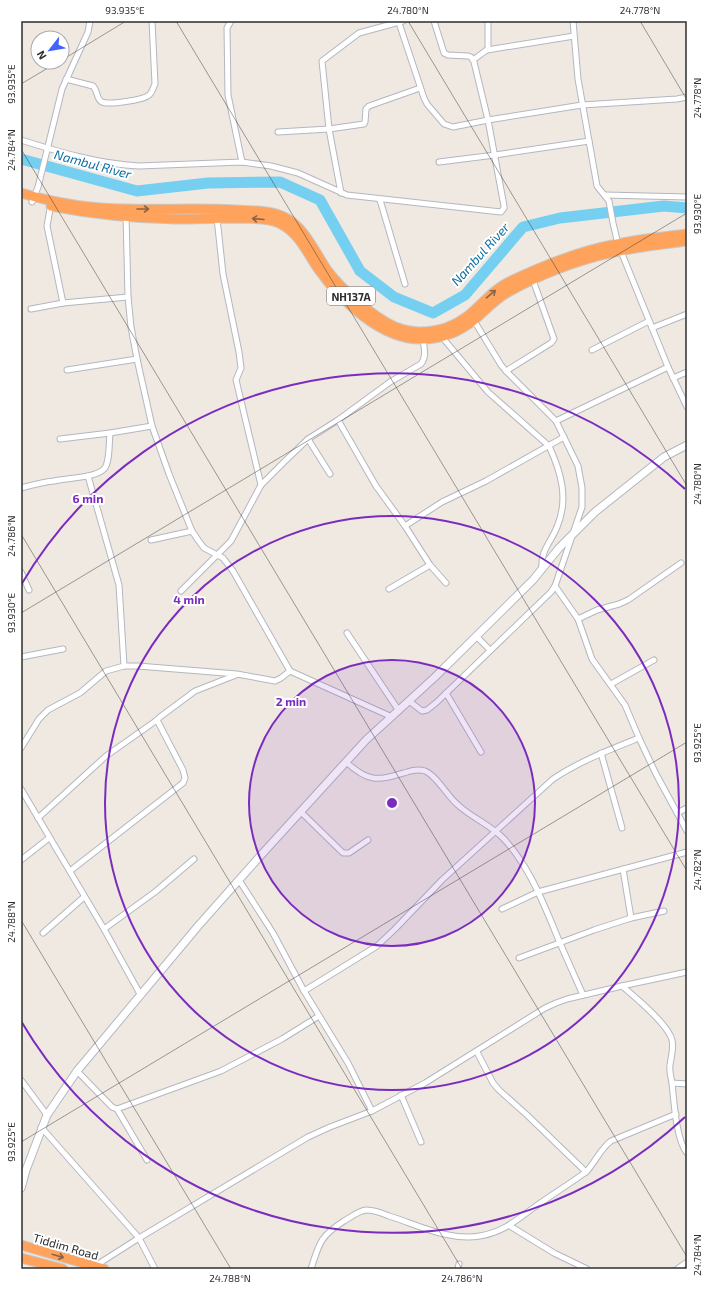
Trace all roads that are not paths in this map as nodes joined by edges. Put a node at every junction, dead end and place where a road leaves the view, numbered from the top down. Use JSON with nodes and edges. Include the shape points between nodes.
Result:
{"nodes":[{"id":1,"x":90,"y":21,"type":"edge"},
{"id":2,"x":152,"y":21,"type":"edge"},
{"id":3,"x":231,"y":21,"type":"edge"},
{"id":4,"x":434,"y":21,"type":"edge"},
{"id":5,"x":488,"y":21,"type":"edge"},
{"id":6,"x":573,"y":21,"type":"edge"},
{"id":7,"x":401,"y":22,"type":"edge"},
{"id":8,"x":574,"y":36,"type":"junction"},
{"id":9,"x":487,"y":50,"type":"junction"},
{"id":10,"x":473,"y":60,"type":"junction"},
{"id":11,"x":66,"y":79,"type":"junction"},
{"id":12,"x":420,"y":88,"type":"junction"},
{"id":13,"x":687,"y":97,"type":"edge"},
{"id":14,"x":582,"y":104,"type":"junction"},
{"id":15,"x":488,"y":120,"type":"junction"},
{"id":16,"x":329,"y":129,"type":"junction"},
{"id":17,"x":278,"y":132,"type":"dead end"},
{"id":18,"x":21,"y":140,"type":"edge"},
{"id":19,"x":589,"y":141,"type":"junction"},
{"id":20,"x":47,"y":150,"type":"junction"},
{"id":21,"x":495,"y":155,"type":"junction"},
{"id":22,"x":242,"y":162,"type":"junction"},
{"id":23,"x":439,"y":162,"type":"dead end"},
{"id":24,"x":21,"y":193,"type":"edge"},
{"id":25,"x":341,"y":193,"type":"junction"},
{"id":26,"x":605,"y":195,"type":"junction"},
{"id":27,"x":687,"y":197,"type":"edge"},
{"id":28,"x":21,"y":199,"type":"edge"},
{"id":29,"x":33,"y":199,"type":"junction"},
{"id":30,"x":380,"y":200,"type":"junction"},
{"id":31,"x":51,"y":204,"type":"junction"},
{"id":32,"x":126,"y":213,"type":"junction"},
{"id":33,"x":217,"y":218,"type":"junction"},
{"id":34,"x":687,"y":234,"type":"edge"},
{"id":35,"x":687,"y":241,"type":"edge"},
{"id":36,"x":620,"y":247,"type":"junction"},
{"id":37,"x":533,"y":280,"type":"junction"},
{"id":38,"x":405,"y":284,"type":"dead end"},
{"id":39,"x":128,"y":297,"type":"junction"},
{"id":40,"x":63,"y":303,"type":"junction"},
{"id":41,"x":31,"y":309,"type":"dead end"},
{"id":42,"x":687,"y":314,"type":"edge"},
{"id":43,"x":472,"y":318,"type":"junction"},
{"id":44,"x":649,"y":321,"type":"junction"},
{"id":45,"x":652,"y":328,"type":"junction"},
{"id":46,"x":442,"y":337,"type":"junction"},
{"id":47,"x":424,"y":339,"type":"junction"},
{"id":48,"x":592,"y":350,"type":"dead end"},
{"id":49,"x":137,"y":359,"type":"junction"},
{"id":50,"x":668,"y":367,"type":"junction"},
{"id":51,"x":67,"y":370,"type":"dead end"},
{"id":52,"x":506,"y":371,"type":"junction"},
{"id":53,"x":687,"y":372,"type":"edge"},
{"id":54,"x":673,"y":378,"type":"junction"},
{"id":55,"x":687,"y":407,"type":"edge"},
{"id":56,"x":338,"y":420,"type":"junction"},
{"id":57,"x":556,"y":421,"type":"junction"},
{"id":58,"x":152,"y":426,"type":"junction"},
{"id":59,"x":110,"y":433,"type":"junction"},
{"id":60,"x":564,"y":437,"type":"junction"},
{"id":61,"x":60,"y":439,"type":"dead end"},
{"id":62,"x":308,"y":439,"type":"junction"},
{"id":63,"x":687,"y":445,"type":"edge"},
{"id":64,"x":549,"y":446,"type":"junction"},
{"id":65,"x":330,"y":474,"type":"dead end"},
{"id":66,"x":88,"y":476,"type":"junction"},
{"id":67,"x":261,"y":485,"type":"junction"},
{"id":68,"x":21,"y":488,"type":"edge"},
{"id":69,"x":405,"y":526,"type":"junction"},
{"id":70,"x":192,"y":531,"type":"junction"},
{"id":71,"x":574,"y":532,"type":"junction"},
{"id":72,"x":151,"y":540,"type":"dead end"},
{"id":73,"x":218,"y":555,"type":"junction"},
{"id":74,"x":681,"y":563,"type":"dead end"},
{"id":75,"x":430,"y":565,"type":"junction"},
{"id":76,"x":542,"y":570,"type":"junction"},
{"id":77,"x":21,"y":572,"type":"edge"},
{"id":78,"x":446,"y":583,"type":"dead end"},
{"id":79,"x":555,"y":586,"type":"junction"},
{"id":80,"x":389,"y":589,"type":"dead end"},
{"id":81,"x":29,"y":590,"type":"dead end"},
{"id":82,"x":181,"y":591,"type":"dead end"},
{"id":83,"x":578,"y":619,"type":"junction"},
{"id":84,"x":347,"y":632,"type":"dead end"},
{"id":85,"x":478,"y":638,"type":"junction"},
{"id":86,"x":63,"y":649,"type":"dead end"},
{"id":87,"x":490,"y":650,"type":"junction"},
{"id":88,"x":21,"y":657,"type":"edge"},
{"id":89,"x":654,"y":660,"type":"dead end"},
{"id":90,"x":124,"y":666,"type":"junction"},
{"id":91,"x":290,"y":670,"type":"junction"},
{"id":92,"x":237,"y":674,"type":"junction"},
{"id":93,"x":611,"y":684,"type":"junction"},
{"id":94,"x":446,"y":693,"type":"junction"},
{"id":95,"x":411,"y":702,"type":"junction"},
{"id":96,"x":398,"y":711,"type":"junction"},
{"id":97,"x":392,"y":717,"type":"junction"},
{"id":98,"x":157,"y":720,"type":"junction"},
{"id":99,"x":639,"y":738,"type":"junction"},
{"id":100,"x":21,"y":748,"type":"edge"},
{"id":101,"x":481,"y":752,"type":"dead end"},
{"id":102,"x":601,"y":753,"type":"junction"},
{"id":103,"x":346,"y":762,"type":"junction"},
{"id":104,"x":21,"y":789,"type":"edge"},
{"id":105,"x":685,"y":809,"type":"edge"},
{"id":106,"x":300,"y":812,"type":"junction"},
{"id":107,"x":677,"y":813,"type":"junction"},
{"id":108,"x":38,"y":818,"type":"junction"},
{"id":109,"x":622,"y":828,"type":"dead end"},
{"id":110,"x":687,"y":830,"type":"edge"},
{"id":111,"x":496,"y":831,"type":"junction"},
{"id":112,"x":49,"y":838,"type":"junction"},
{"id":113,"x":368,"y":840,"type":"dead end"},
{"id":114,"x":687,"y":852,"type":"edge"},
{"id":115,"x":21,"y":860,"type":"edge"},
{"id":116,"x":194,"y":860,"type":"dead end"},
{"id":117,"x":623,"y":869,"type":"junction"},
{"id":118,"x":70,"y":871,"type":"junction"},
{"id":119,"x":239,"y":880,"type":"junction"},
{"id":120,"x":538,"y":892,"type":"junction"},
{"id":121,"x":84,"y":897,"type":"junction"},
{"id":122,"x":502,"y":909,"type":"dead end"},
{"id":123,"x":664,"y":911,"type":"dead end"},
{"id":124,"x":631,"y":918,"type":"junction"},
{"id":125,"x":104,"y":929,"type":"junction"},
{"id":126,"x":43,"y":932,"type":"dead end"},
{"id":127,"x":560,"y":942,"type":"junction"},
{"id":128,"x":519,"y":958,"type":"dead end"},
{"id":129,"x":687,"y":972,"type":"edge"},
{"id":130,"x":622,"y":986,"type":"junction"},
{"id":131,"x":304,"y":991,"type":"junction"},
{"id":132,"x":140,"y":994,"type":"junction"},
{"id":133,"x":583,"y":995,"type":"junction"},
{"id":134,"x":319,"y":1016,"type":"junction"},
{"id":135,"x":476,"y":1052,"type":"junction"},
{"id":136,"x":76,"y":1071,"type":"junction"},
{"id":137,"x":21,"y":1080,"type":"edge"},
{"id":138,"x":672,"y":1083,"type":"junction"},
{"id":139,"x":687,"y":1084,"type":"edge"},
{"id":140,"x":401,"y":1095,"type":"junction"},
{"id":141,"x":117,"y":1109,"type":"junction"},
{"id":142,"x":372,"y":1111,"type":"junction"},
{"id":143,"x":676,"y":1114,"type":"junction"},
{"id":144,"x":47,"y":1115,"type":"junction"},
{"id":145,"x":41,"y":1127,"type":"junction"},
{"id":146,"x":421,"y":1142,"type":"dead end"},
{"id":147,"x":687,"y":1153,"type":"edge"},
{"id":148,"x":147,"y":1160,"type":"dead end"},
{"id":149,"x":23,"y":1172,"type":"edge"},
{"id":150,"x":586,"y":1172,"type":"junction"},
{"id":151,"x":21,"y":1188,"type":"edge"},
{"id":152,"x":510,"y":1226,"type":"junction"},
{"id":153,"x":139,"y":1238,"type":"junction"},
{"id":154,"x":21,"y":1245,"type":"edge"},
{"id":155,"x":21,"y":1258,"type":"edge"},
{"id":156,"x":687,"y":1262,"type":"edge"},
{"id":157,"x":95,"y":1266,"type":"junction"},
{"id":158,"x":63,"y":1269,"type":"edge"},
{"id":159,"x":104,"y":1269,"type":"edge"},
{"id":160,"x":155,"y":1269,"type":"edge"},
{"id":161,"x":311,"y":1269,"type":"edge"},
{"id":162,"x":587,"y":1269,"type":"edge"},
{"id":163,"x":677,"y":1269,"type":"edge"}],
"edges":[{"from":1,"to":11,"type":"street","via":[[88,32]]},
{"from":2,"to":11,"type":"street","via":[[155,84],[149,95],[106,104],[98,98],[94,86]]},
{"from":3,"to":22,"type":"street","via":[[227,28],[228,90]]},
{"from":4,"to":10,"type":"street","via":[[444,53],[468,56]]},
{"from":5,"to":9,"type":"street"},
{"from":6,"to":8,"type":"street"},
{"from":7,"to":12,"type":"street"},
{"from":7,"to":16,"type":"street","via":[[359,34],[322,61]]},
{"from":8,"to":9,"type":"street"},
{"from":8,"to":14,"type":"street"},
{"from":9,"to":10,"type":"street"},
{"from":10,"to":15,"type":"street"},
{"from":11,"to":20,"type":"street"},
{"from":12,"to":15,"type":"street","via":[[427,104],[447,126]]},
{"from":12,"to":16,"type":"street","via":[[369,106],[366,109],[364,124]]},
{"from":13,"to":14,"type":"street"},
{"from":14,"to":15,"type":"street"},
{"from":14,"to":19,"type":"street"},
{"from":15,"to":21,"type":"street"},
{"from":16,"to":17,"type":"street"},
{"from":16,"to":25,"type":"street"},
{"from":18,"to":20,"type":"street"},
{"from":19,"to":21,"type":"street"},
{"from":19,"to":26,"type":"street","via":[[597,186]]},
{"from":20,"to":22,"type":"street","via":[[126,166]]},
{"from":20,"to":29,"type":"street"},
{"from":21,"to":23,"type":"street"},
{"from":21,"to":30,"type":"street","via":[[504,206],[501,212]]},
{"from":22,"to":25,"type":"street","via":[[298,173]]},
{"from":24,"to":29,"type":"highway","number":"NH137A"},
{"from":25,"to":30,"type":"street"},
{"from":26,"to":27,"type":"street"},
{"from":26,"to":36,"type":"street","via":[[609,201]]},
{"from":28,"to":29,"type":"highway","number":"NH137A"},
{"from":29,"to":31,"type":"highway","number":"NH137A"},
{"from":30,"to":38,"type":"street"},
{"from":31,"to":32,"type":"highway","number":"NH137A"},
{"from":31,"to":40,"type":"street","via":[[47,226]]},
{"from":32,"to":33,"type":"highway","number":"NH137A","via":[[176,219]]},
{"from":32,"to":39,"type":"street"},
{"from":32,"to":43,"type":"highway","number":"NH137A","one_way":true,"via":[[208,209],[262,211],[279,215],[299,228],[328,271],[349,294],[378,317],[396,327],[420,332],[431,331]]},
{"from":47,"to":33,"type":"highway","number":"NH137A","one_way":true,"via":[[393,334],[349,304],[330,285],[299,238],[281,223],[256,218]]},
{"from":33,"to":67,"type":"street","via":[[223,274],[241,368],[237,384]]},
{"from":34,"to":36,"type":"highway","number":"NH137A"},
{"from":35,"to":36,"type":"highway","number":"NH137A"},
{"from":36,"to":37,"type":"highway","number":"NH137A"},
{"from":43,"to":36,"type":"highway","number":"NH137A","one_way":true,"via":[[498,288],[508,283],[570,258]]},
{"from":36,"to":44,"type":"street"},
{"from":37,"to":43,"type":"highway","number":"NH137A","via":[[500,297]]},
{"from":37,"to":52,"type":"street","via":[[554,339]]},
{"from":39,"to":40,"type":"street"},
{"from":39,"to":49,"type":"street"},
{"from":40,"to":41,"type":"street"},
{"from":42,"to":45,"type":"street"},
{"from":43,"to":46,"type":"highway","number":"NH137A","via":[[451,334]]},
{"from":43,"to":52,"type":"street"},
{"from":44,"to":45,"type":"street"},
{"from":44,"to":48,"type":"street"},
{"from":45,"to":50,"type":"street"},
{"from":46,"to":47,"type":"highway","number":"NH137A"},
{"from":46,"to":64,"type":"street","via":[[484,388]]},
{"from":47,"to":56,"type":"street","via":[[425,355],[421,364],[390,382]]},
{"from":49,"to":51,"type":"street"},
{"from":49,"to":58,"type":"street"},
{"from":50,"to":54,"type":"street"},
{"from":50,"to":57,"type":"street"},
{"from":52,"to":57,"type":"street"},
{"from":53,"to":54,"type":"street"},
{"from":54,"to":55,"type":"street"},
{"from":56,"to":62,"type":"street"},
{"from":56,"to":69,"type":"street","via":[[376,486]]},
{"from":57,"to":60,"type":"street"},
{"from":58,"to":59,"type":"street"},
{"from":58,"to":70,"type":"street"},
{"from":59,"to":61,"type":"street"},
{"from":59,"to":66,"type":"street","via":[[108,463],[105,469]]},
{"from":60,"to":64,"type":"street"},
{"from":60,"to":71,"type":"street","via":[[578,466],[582,488],[582,507]]},
{"from":62,"to":65,"type":"street"},
{"from":62,"to":67,"type":"street"},
{"from":63,"to":71,"type":"street","via":[[664,457],[594,512]]},
{"from":64,"to":69,"type":"street","via":[[442,502]]},
{"from":64,"to":76,"type":"street","via":[[558,466],[563,494],[557,527],[542,557]]},
{"from":66,"to":68,"type":"street"},
{"from":66,"to":90,"type":"street","via":[[119,585]]},
{"from":67,"to":73,"type":"street","via":[[236,533]]},
{"from":69,"to":75,"type":"street"},
{"from":70,"to":72,"type":"street"},
{"from":70,"to":73,"type":"street","via":[[204,548]]},
{"from":71,"to":76,"type":"street"},
{"from":71,"to":79,"type":"street"},
{"from":73,"to":82,"type":"street"},
{"from":73,"to":91,"type":"street","via":[[234,571]]},
{"from":74,"to":83,"type":"street","via":[[628,600]]},
{"from":75,"to":78,"type":"street"},
{"from":75,"to":80,"type":"street"},
{"from":76,"to":85,"type":"street"},
{"from":77,"to":81,"type":"street"},
{"from":79,"to":83,"type":"street"},
{"from":79,"to":87,"type":"street"},
{"from":83,"to":93,"type":"street","via":[[592,659]]},
{"from":84,"to":96,"type":"street"},
{"from":85,"to":87,"type":"street"},
{"from":85,"to":95,"type":"street"},
{"from":86,"to":88,"type":"street"},
{"from":87,"to":94,"type":"street"},
{"from":89,"to":93,"type":"street"},
{"from":90,"to":92,"type":"street"},
{"from":90,"to":100,"type":"street","via":[[106,671],[80,693],[48,710]]},
{"from":91,"to":92,"type":"street","via":[[275,681]]},
{"from":91,"to":97,"type":"street"},
{"from":92,"to":98,"type":"street","via":[[191,694]]},
{"from":93,"to":99,"type":"street"},
{"from":94,"to":95,"type":"street","via":[[427,710],[422,711]]},
{"from":94,"to":101,"type":"street"},
{"from":95,"to":96,"type":"street"},
{"from":96,"to":97,"type":"street"},
{"from":97,"to":103,"type":"street"},
{"from":98,"to":108,"type":"street","via":[[106,756]]},
{"from":98,"to":118,"type":"street","via":[[183,770],[183,783]]},
{"from":99,"to":102,"type":"street"},
{"from":99,"to":107,"type":"street"},
{"from":102,"to":109,"type":"street"},
{"from":102,"to":111,"type":"street","via":[[553,779]]},
{"from":103,"to":106,"type":"street"},
{"from":103,"to":111,"type":"street","via":[[363,776],[373,779],[412,770],[426,771],[460,808]]},
{"from":104,"to":108,"type":"street"},
{"from":105,"to":107,"type":"street"},
{"from":106,"to":113,"type":"street","via":[[343,853],[349,853]]},
{"from":106,"to":119,"type":"street"},
{"from":107,"to":110,"type":"street"},
{"from":108,"to":112,"type":"street"},
{"from":111,"to":120,"type":"street","via":[[516,852]]},
{"from":111,"to":131,"type":"street","via":[[442,880],[377,946]]},
{"from":112,"to":115,"type":"street"},
{"from":112,"to":118,"type":"street"},
{"from":114,"to":117,"type":"street"},
{"from":116,"to":125,"type":"street","via":[[156,892]]},
{"from":117,"to":120,"type":"street"},
{"from":117,"to":124,"type":"street"},
{"from":118,"to":121,"type":"street"},
{"from":119,"to":131,"type":"street","via":[[273,933]]},
{"from":119,"to":132,"type":"street"},
{"from":120,"to":122,"type":"street"},
{"from":120,"to":127,"type":"street"},
{"from":121,"to":125,"type":"street"},
{"from":121,"to":126,"type":"street"},
{"from":123,"to":124,"type":"street"},
{"from":124,"to":127,"type":"street"},
{"from":125,"to":132,"type":"street"},
{"from":127,"to":128,"type":"street"},
{"from":127,"to":133,"type":"street"},
{"from":129,"to":130,"type":"street"},
{"from":130,"to":133,"type":"street"},
{"from":130,"to":138,"type":"street","via":[[670,1035]]},
{"from":131,"to":134,"type":"street"},
{"from":132,"to":136,"type":"street"},
{"from":133,"to":135,"type":"street","via":[[545,1008]]},
{"from":134,"to":141,"type":"street","via":[[221,1071]]},
{"from":134,"to":142,"type":"street","via":[[348,1063]]},
{"from":135,"to":140,"type":"street"},
{"from":135,"to":150,"type":"street","via":[[499,1090]]},
{"from":136,"to":141,"type":"street"},
{"from":136,"to":144,"type":"street"},
{"from":137,"to":144,"type":"street"},
{"from":138,"to":139,"type":"street"},
{"from":138,"to":143,"type":"street"},
{"from":140,"to":142,"type":"street"},
{"from":140,"to":146,"type":"street"},
{"from":141,"to":148,"type":"street"},
{"from":142,"to":153,"type":"street","via":[[308,1137]]},
{"from":143,"to":147,"type":"street","via":[[681,1140]]},
{"from":143,"to":150,"type":"street","via":[[611,1141]]},
{"from":144,"to":145,"type":"street"},
{"from":145,"to":149,"type":"street"},
{"from":145,"to":153,"type":"street"},
{"from":149,"to":151,"type":"street"},
{"from":150,"to":152,"type":"street"},
{"from":152,"to":161,"type":"street","via":[[485,1235],[459,1236],[428,1230],[372,1210],[362,1211],[326,1234],[318,1244]]},
{"from":152,"to":162,"type":"street","via":[[554,1253]]},
{"from":153,"to":157,"type":"street"},
{"from":153,"to":160,"type":"street"},
{"from":154,"to":157,"type":"highway","name":"Tiddim Road","one_way":true},
{"from":155,"to":158,"type":"highway","name":"Tiddim Road"},
{"from":156,"to":163,"type":"street"},
{"from":157,"to":159,"type":"highway","name":"Tiddim Road"}]}
